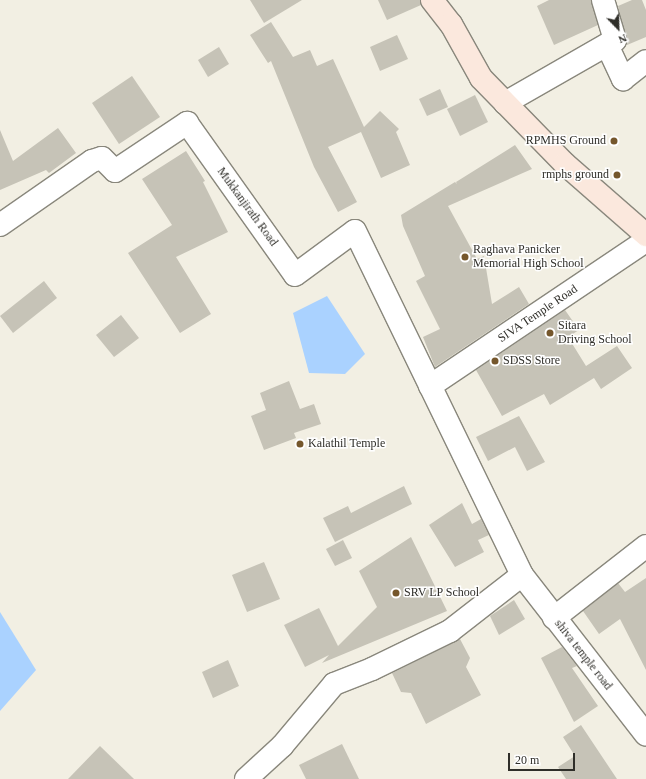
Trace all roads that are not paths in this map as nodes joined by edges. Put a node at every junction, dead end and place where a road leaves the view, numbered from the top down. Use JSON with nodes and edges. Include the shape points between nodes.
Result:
{"nodes":[{"id":1,"x":432,"y":0,"type":"edge"},
{"id":2,"x":603,"y":0,"type":"edge"},
{"id":3,"x":607,"y":45,"type":"junction"},
{"id":4,"x":646,"y":61,"type":"edge"},
{"id":5,"x":505,"y":102,"type":"junction"},
{"id":6,"x":0,"y":225,"type":"edge"},
{"id":7,"x":646,"y":235,"type":"edge"},
{"id":8,"x":646,"y":241,"type":"edge"},
{"id":9,"x":430,"y":386,"type":"junction"},
{"id":10,"x":646,"y":546,"type":"edge"},
{"id":11,"x":522,"y":575,"type":"junction"},
{"id":12,"x":554,"y":618,"type":"junction"},
{"id":13,"x":646,"y":735,"type":"edge"},
{"id":14,"x":246,"y":779,"type":"edge"}],
"edges":[{"from":1,"to":5,"type":"main road","via":[[451,24],[481,78]]},
{"from":2,"to":3,"type":"street","via":[[615,40]]},
{"from":3,"to":4,"type":"street","via":[[623,79]]},
{"from":3,"to":5,"type":"street"},
{"from":5,"to":7,"type":"main road","via":[[565,164]]},
{"from":6,"to":9,"type":"street","name":"Mukkanjirath Road","via":[[92,161],[102,158],[115,171],[186,124],[295,275],[355,231]]},
{"from":8,"to":9,"type":"street","name":"SIVA Temple Road"},
{"from":9,"to":11,"type":"street","name":"shiva temple road"},
{"from":10,"to":12,"type":"street"},
{"from":11,"to":12,"type":"street","name":"shiva temple road"},
{"from":11,"to":14,"type":"street","via":[[450,631],[372,669],[334,684],[282,746]]},
{"from":12,"to":13,"type":"street","name":"shiva temple road"}]}
